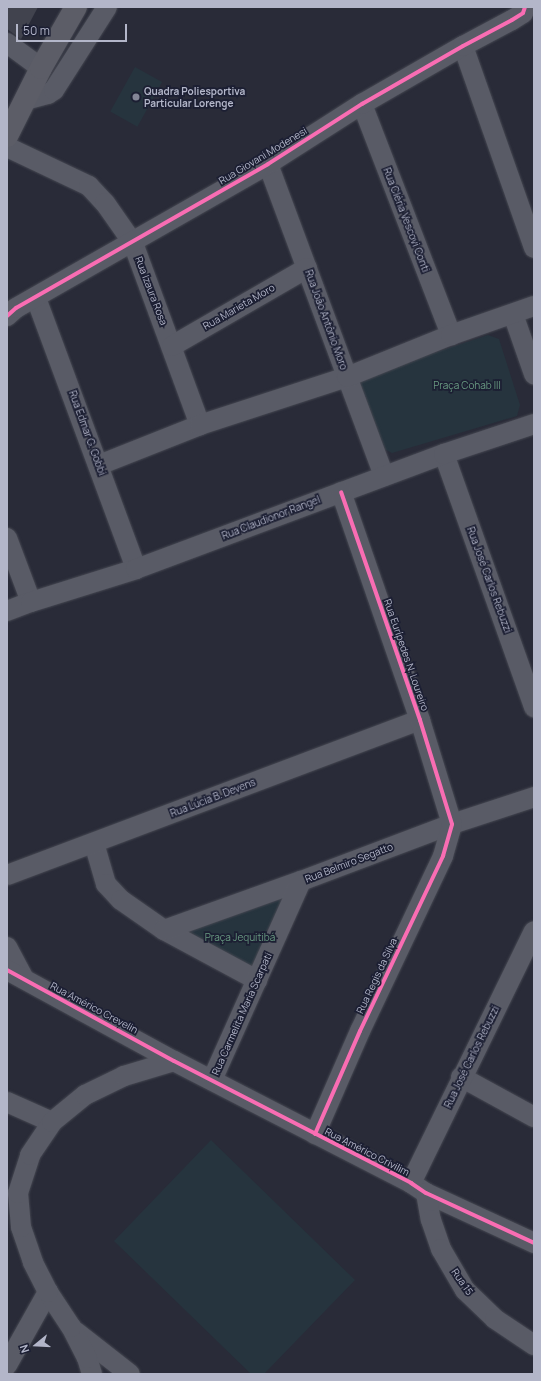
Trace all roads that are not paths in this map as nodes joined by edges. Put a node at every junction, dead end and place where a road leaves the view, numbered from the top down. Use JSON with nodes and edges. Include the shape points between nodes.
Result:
{"nodes":[{"id":1,"x":76,"y":7,"type":"edge"},
{"id":2,"x":107,"y":7,"type":"edge"},
{"id":3,"x":525,"y":7,"type":"edge"},
{"id":4,"x":7,"y":43,"type":"edge"},
{"id":5,"x":463,"y":46,"type":"junction"},
{"id":6,"x":41,"y":68,"type":"junction"},
{"id":7,"x":25,"y":100,"type":"junction"},
{"id":8,"x":362,"y":104,"type":"junction"},
{"id":9,"x":7,"y":136,"type":"edge"},
{"id":10,"x":7,"y":147,"type":"edge"},
{"id":11,"x":268,"y":164,"type":"junction"},
{"id":12,"x":133,"y":243,"type":"junction"},
{"id":13,"x":534,"y":248,"type":"edge"},
{"id":14,"x":307,"y":268,"type":"junction"},
{"id":15,"x":36,"y":298,"type":"junction"},
{"id":16,"x":534,"y":306,"type":"edge"},
{"id":17,"x":513,"y":314,"type":"junction"},
{"id":18,"x":7,"y":316,"type":"edge"},
{"id":19,"x":451,"y":335,"type":"junction"},
{"id":20,"x":172,"y":346,"type":"junction"},
{"id":21,"x":534,"y":374,"type":"edge"},
{"id":22,"x":347,"y":378,"type":"junction"},
{"id":23,"x":534,"y":424,"type":"edge"},
{"id":24,"x":200,"y":425,"type":"junction"},
{"id":25,"x":444,"y":454,"type":"junction"},
{"id":26,"x":99,"y":465,"type":"junction"},
{"id":27,"x":384,"y":476,"type":"junction"},
{"id":28,"x":341,"y":492,"type":"junction"},
{"id":29,"x":7,"y":538,"type":"edge"},
{"id":30,"x":136,"y":569,"type":"junction"},
{"id":31,"x":31,"y":602,"type":"junction"},
{"id":32,"x":7,"y":611,"type":"edge"},
{"id":33,"x":530,"y":680,"type":"edge"},
{"id":34,"x":534,"y":707,"type":"edge"},
{"id":35,"x":420,"y":720,"type":"junction"},
{"id":36,"x":534,"y":797,"type":"edge"},
{"id":37,"x":452,"y":824,"type":"junction"},
{"id":38,"x":94,"y":843,"type":"junction"},
{"id":39,"x":7,"y":875,"type":"edge"},
{"id":40,"x":301,"y":881,"type":"junction"},
{"id":41,"x":164,"y":930,"type":"junction"},
{"id":42,"x":534,"y":931,"type":"edge"},
{"id":43,"x":7,"y":947,"type":"edge"},
{"id":44,"x":15,"y":974,"type":"edge"},
{"id":45,"x":257,"y":980,"type":"junction"},
{"id":46,"x":174,"y":1060,"type":"junction"},
{"id":47,"x":461,"y":1077,"type":"junction"},
{"id":48,"x":212,"y":1080,"type":"junction"},
{"id":49,"x":7,"y":1102,"type":"edge"},
{"id":50,"x":534,"y":1117,"type":"edge"},
{"id":51,"x":52,"y":1122,"type":"junction"},
{"id":52,"x":314,"y":1134,"type":"junction"},
{"id":53,"x":418,"y":1188,"type":"junction"},
{"id":54,"x":14,"y":1224,"type":"edge"},
{"id":55,"x":534,"y":1243,"type":"edge"},
{"id":56,"x":48,"y":1292,"type":"junction"},
{"id":57,"x":71,"y":1327,"type":"junction"},
{"id":58,"x":534,"y":1345,"type":"edge"},
{"id":59,"x":7,"y":1365,"type":"edge"},
{"id":60,"x":92,"y":1374,"type":"edge"},
{"id":61,"x":130,"y":1374,"type":"edge"}],
"edges":[{"from":1,"to":6,"type":"main road"},
{"from":2,"to":7,"type":"street","via":[[54,90]]},
{"from":3,"to":5,"type":"street","name":"Rua Giovani Modenesi","via":[[523,13],[512,20]]},
{"from":4,"to":6,"type":"street"},
{"from":5,"to":8,"type":"street","name":"Rua Giovani Modenesi"},
{"from":5,"to":13,"type":"street"},
{"from":6,"to":7,"type":"main road"},
{"from":7,"to":9,"type":"main road"},
{"from":8,"to":11,"type":"street","name":"Rua Giovani Modenesi"},
{"from":8,"to":19,"type":"street","name":"Rua Cléria Vescovi Conti"},
{"from":10,"to":12,"type":"street","name":"Rua Izaura Rosa","via":[[89,186],[105,203]]},
{"from":11,"to":12,"type":"street","name":"Rua Giovani Modenesi"},
{"from":11,"to":14,"type":"street","name":"Rua João Antônio Moro"},
{"from":12,"to":15,"type":"street","name":"Rua Giovani Modenesi"},
{"from":12,"to":20,"type":"street","name":"Rua Izaura Rosa"},
{"from":14,"to":20,"type":"street","name":"Rua Marieta Moro"},
{"from":14,"to":22,"type":"street","name":"Rua João Antônio Moro"},
{"from":15,"to":18,"type":"street","name":"Rua Giovani Modenesi","via":[[16,308]]},
{"from":15,"to":26,"type":"street","name":"Rua Edmar G. Gobbi"},
{"from":16,"to":17,"type":"street"},
{"from":17,"to":19,"type":"street"},
{"from":17,"to":21,"type":"street"},
{"from":19,"to":22,"type":"street"},
{"from":20,"to":24,"type":"street","name":"Rua Izaura Rosa"},
{"from":22,"to":24,"type":"street"},
{"from":22,"to":27,"type":"street","name":"Rua João Antônio Moro"},
{"from":23,"to":25,"type":"street","name":"Rua Claudionor Rangel"},
{"from":24,"to":26,"type":"street"},
{"from":25,"to":27,"type":"street","name":"Rua Claudionor Rangel"},
{"from":25,"to":33,"type":"street","name":"Rua José Carlos Rebuzzi"},
{"from":26,"to":30,"type":"street","name":"Rua Edmar G. Gobbi"},
{"from":27,"to":28,"type":"street","name":"Rua Claudionor Rangel"},
{"from":28,"to":30,"type":"street","name":"Rua Claudionor Rangel"},
{"from":28,"to":35,"type":"street","name":"Rua Eurípedes N. Loureiro"},
{"from":29,"to":31,"type":"street"},
{"from":30,"to":31,"type":"street","name":"Rua Claudionor Rangel"},
{"from":31,"to":32,"type":"street","name":"Rua Claudionor Rangel"},
{"from":33,"to":34,"type":"street","name":"Rua José Carlos Rebuzzi"},
{"from":35,"to":37,"type":"street","name":"Rua Eurípedes N. Loureiro"},
{"from":35,"to":38,"type":"street","name":"Rua Lúcia B. Devens"},
{"from":36,"to":37,"type":"street","name":"Rua Belmiro Segatto"},
{"from":37,"to":40,"type":"street","name":"Rua Belmiro Segatto"},
{"from":37,"to":52,"type":"street","name":"Rua Regis da Silva","via":[[443,856]]},
{"from":38,"to":39,"type":"street","name":"Rua Lúcia B. Devens"},
{"from":38,"to":41,"type":"street","via":[[106,884],[121,900]]},
{"from":40,"to":41,"type":"street","name":"Rua Belmiro Segatto"},
{"from":40,"to":45,"type":"street","name":"Rua Carmelita Maria Scarpati"},
{"from":41,"to":45,"type":"street"},
{"from":42,"to":47,"type":"street","name":"Rua José Carlos Rebuzzi"},
{"from":43,"to":44,"type":"street"},
{"from":44,"to":46,"type":"street","name":"Rua Américo Crevelin"},
{"from":45,"to":48,"type":"street","name":"Rua Carmelita Maria Scarpati"},
{"from":46,"to":48,"type":"street","name":"Rua Américo Crivilim"},
{"from":46,"to":51,"type":"street","via":[[124,1076],[85,1095]]},
{"from":47,"to":50,"type":"street"},
{"from":47,"to":53,"type":"street","name":"Rua José Carlos Rebuzzi"},
{"from":48,"to":52,"type":"street","name":"Rua Américo Crivilim"},
{"from":49,"to":51,"type":"street"},
{"from":51,"to":54,"type":"street","via":[[30,1155],[18,1193]]},
{"from":52,"to":53,"type":"street","name":"Rua Américo Crivilim"},
{"from":53,"to":55,"type":"street","name":"Rua Américo Crivilim"},
{"from":53,"to":58,"type":"street","name":"Rua 15","via":[[442,1249],[465,1290],[495,1318]]},
{"from":54,"to":56,"type":"street"},
{"from":56,"to":57,"type":"street"},
{"from":56,"to":59,"type":"street"},
{"from":57,"to":60,"type":"street"},
{"from":57,"to":61,"type":"street"}]}
